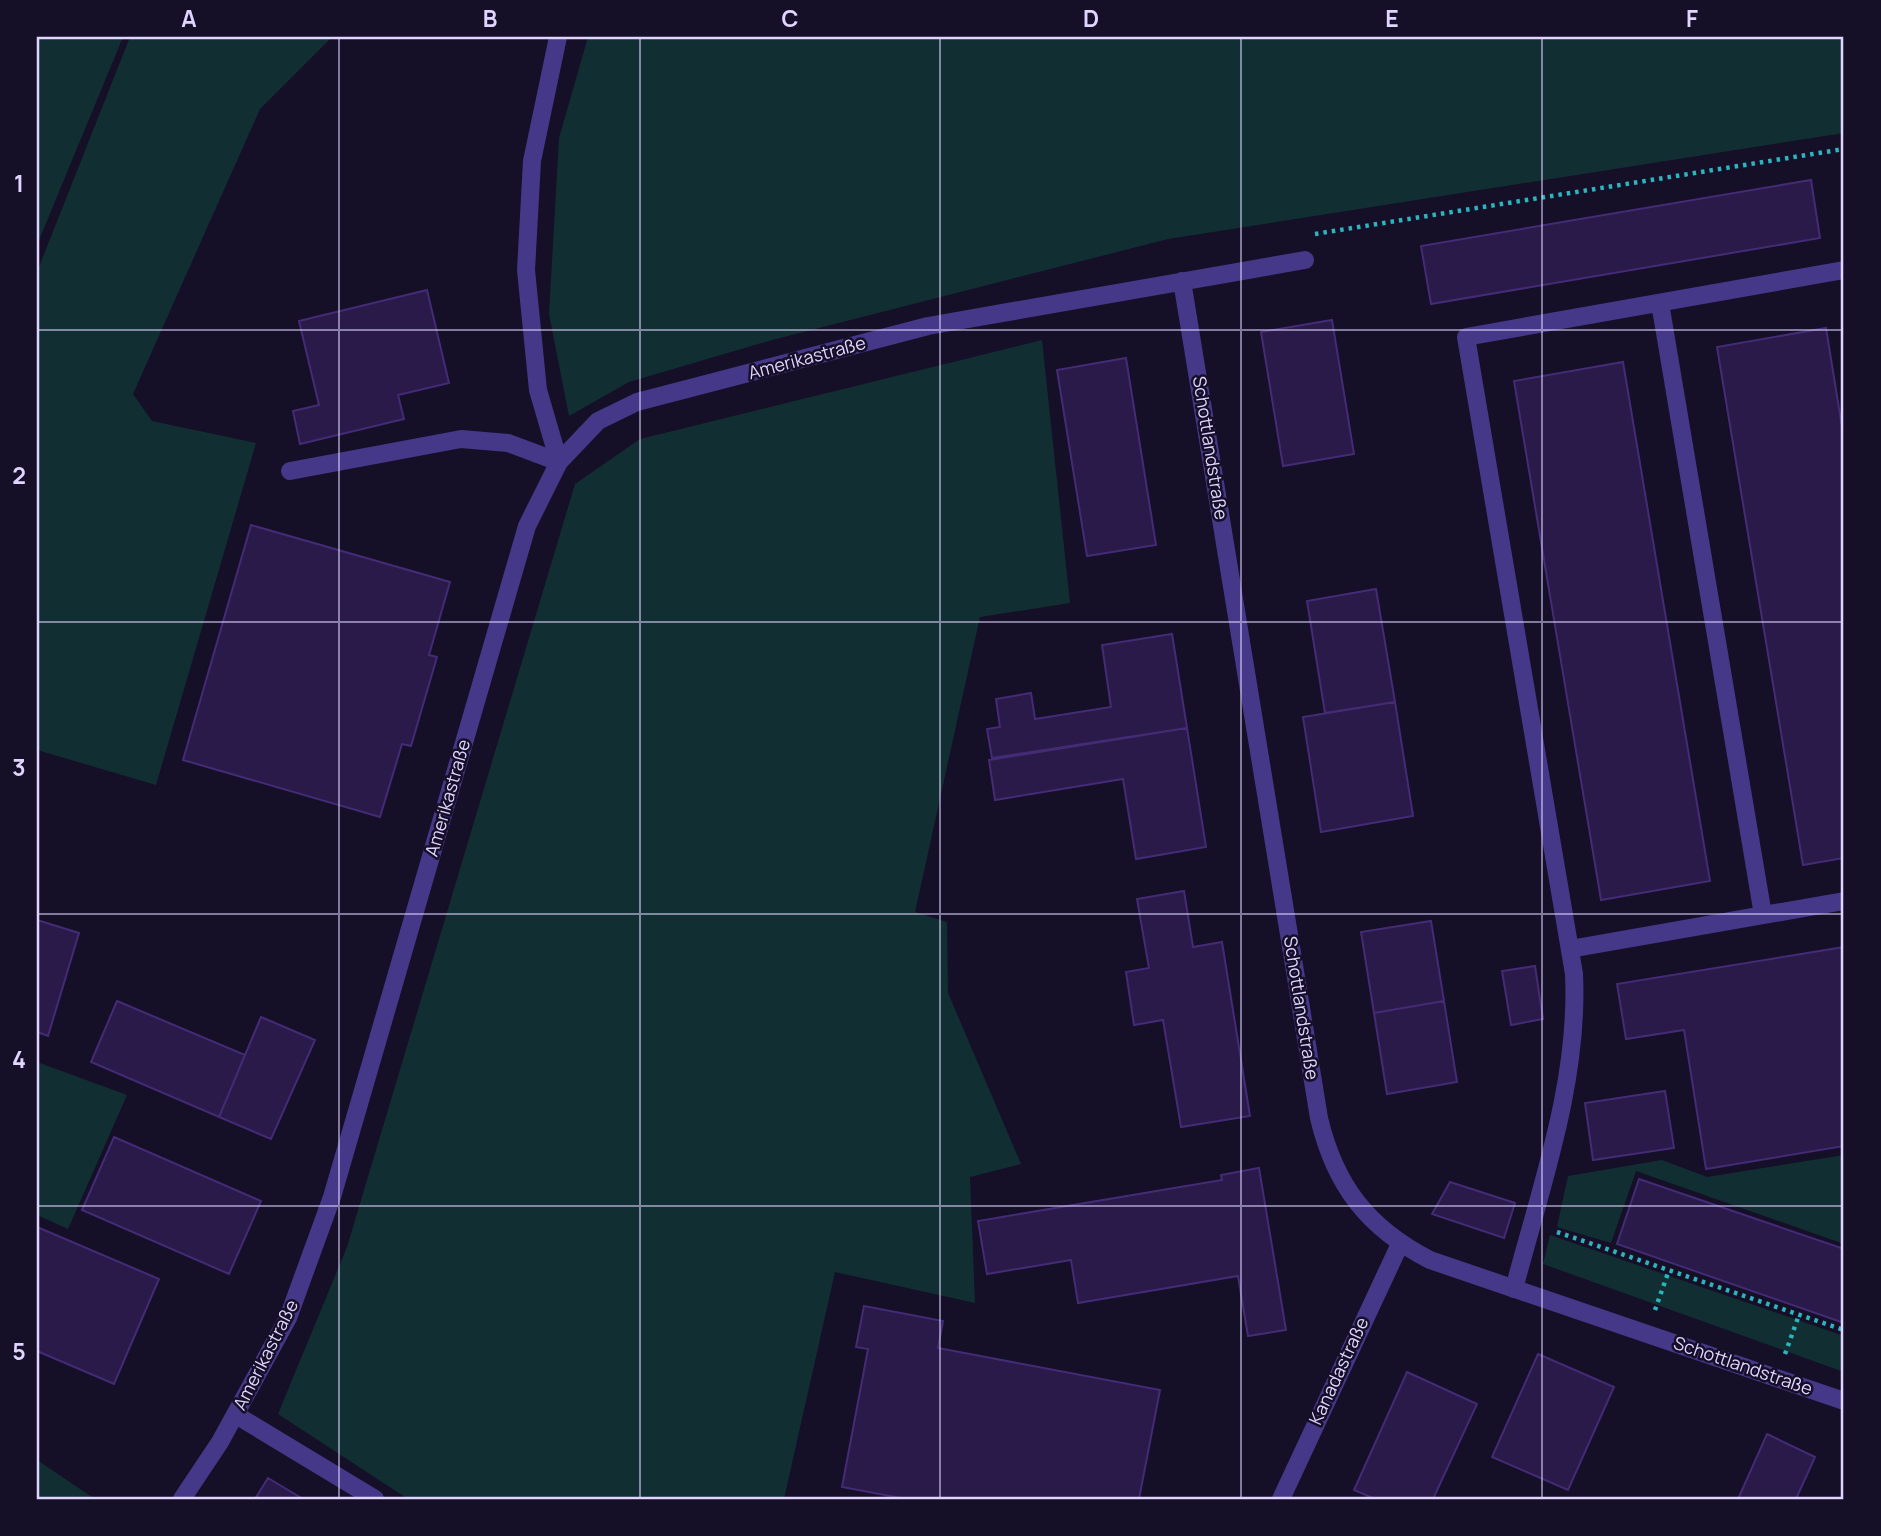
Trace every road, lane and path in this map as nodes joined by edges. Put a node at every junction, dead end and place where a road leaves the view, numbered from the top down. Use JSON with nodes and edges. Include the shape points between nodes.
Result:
{"nodes":[{"id":1,"x":558,"y":37,"type":"edge"},
{"id":2,"x":1844,"y":149,"type":"edge"},
{"id":3,"x":1305,"y":260,"type":"joint"},
{"id":4,"x":1844,"y":270,"type":"edge"},
{"id":5,"x":1182,"y":281,"type":"junction"},
{"id":6,"x":1660,"y":303,"type":"junction"},
{"id":7,"x":559,"y":463,"type":"junction"},
{"id":8,"x":290,"y":471,"type":"dead end"},
{"id":9,"x":1844,"y":901,"type":"edge"},
{"id":10,"x":1763,"y":915,"type":"junction"},
{"id":11,"x":1570,"y":949,"type":"junction"},
{"id":12,"x":1531,"y":1223,"type":"junction"},
{"id":13,"x":1400,"y":1244,"type":"junction"},
{"id":14,"x":1668,"y":1270,"type":"junction"},
{"id":15,"x":1514,"y":1289,"type":"junction"},
{"id":16,"x":1799,"y":1315,"type":"junction"},
{"id":17,"x":1844,"y":1330,"type":"edge"},
{"id":18,"x":1647,"y":1334,"type":"junction"},
{"id":19,"x":1777,"y":1378,"type":"junction"},
{"id":20,"x":1844,"y":1401,"type":"edge"},
{"id":21,"x":236,"y":1415,"type":"junction"},
{"id":22,"x":182,"y":1499,"type":"edge"},
{"id":23,"x":375,"y":1499,"type":"edge"},
{"id":24,"x":1281,"y":1499,"type":"edge"}],
"edges":[{"from":1,"to":7,"type":"street","via":[[532,161],[526,270],[538,390]]},
{"from":2,"to":3,"type":"path","via":[[1304,236]]},
{"from":3,"to":5,"type":"street"},
{"from":4,"to":6,"type":"street"},
{"from":5,"to":7,"type":"street","name":"Amerikastraße","via":[[928,326],[637,402],[598,421]]},
{"from":5,"to":13,"type":"street","name":"Schottlandstraße","via":[[1319,1118],[1332,1162],[1345,1184],[1375,1225]]},
{"from":6,"to":10,"type":"street"},
{"from":6,"to":11,"type":"street","via":[[1466,337]]},
{"from":7,"to":8,"type":"street","via":[[508,443],[461,439]]},
{"from":7,"to":21,"type":"street","name":"Amerikastraße","via":[[527,526],[332,1197],[288,1318]]},
{"from":9,"to":10,"type":"street"},
{"from":10,"to":11,"type":"street"},
{"from":11,"to":12,"type":"street","via":[[1576,1009],[1573,1049]]},
{"from":12,"to":14,"type":"path"},
{"from":12,"to":15,"type":"street"},
{"from":13,"to":15,"type":"street","name":"Schottlandstraße","via":[[1430,1260]]},
{"from":13,"to":24,"type":"street","name":"Kanadastraße"},
{"from":14,"to":16,"type":"path"},
{"from":14,"to":18,"type":"path"},
{"from":15,"to":18,"type":"street","name":"Schottlandstraße"},
{"from":16,"to":17,"type":"path"},
{"from":16,"to":19,"type":"path"},
{"from":18,"to":19,"type":"street","name":"Schottlandstraße"},
{"from":19,"to":20,"type":"street","name":"Schottlandstraße"},
{"from":21,"to":22,"type":"street","name":"Amerikastraße"},
{"from":21,"to":23,"type":"street"}]}
